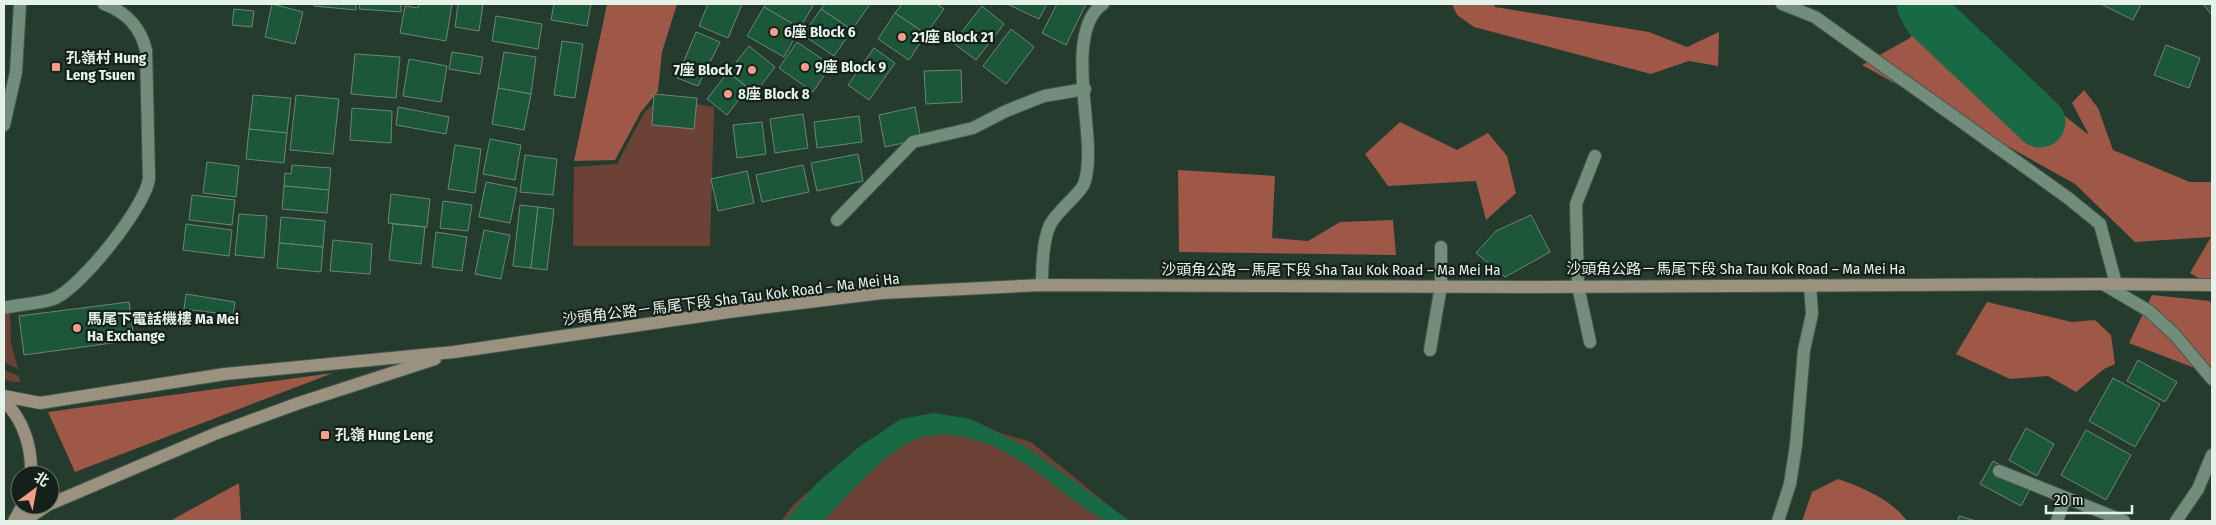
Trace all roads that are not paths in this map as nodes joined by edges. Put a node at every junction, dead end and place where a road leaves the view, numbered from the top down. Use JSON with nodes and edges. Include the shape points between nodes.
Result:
{"nodes":[{"id":1,"x":20,"y":4,"type":"edge"},
{"id":2,"x":104,"y":4,"type":"edge"},
{"id":3,"x":1104,"y":4,"type":"edge"},
{"id":4,"x":1782,"y":4,"type":"edge"},
{"id":5,"x":1809,"y":4,"type":"edge"},
{"id":6,"x":1815,"y":17,"type":"junction"},
{"id":7,"x":1084,"y":89,"type":"junction"},
{"id":8,"x":4,"y":125,"type":"edge"},
{"id":9,"x":1595,"y":156,"type":"dead end"},
{"id":10,"x":837,"y":220,"type":"dead end"},
{"id":11,"x":1441,"y":247,"type":"dead end"},
{"id":12,"x":2103,"y":284,"type":"junction"},
{"id":13,"x":2116,"y":284,"type":"junction"},
{"id":14,"x":1042,"y":285,"type":"junction"},
{"id":15,"x":1810,"y":285,"type":"junction"},
{"id":16,"x":2212,"y":285,"type":"edge"},
{"id":17,"x":1441,"y":286,"type":"junction"},
{"id":18,"x":1578,"y":286,"type":"junction"},
{"id":19,"x":4,"y":308,"type":"edge"},
{"id":20,"x":1590,"y":342,"type":"dead end"},
{"id":21,"x":1430,"y":350,"type":"dead end"},
{"id":22,"x":454,"y":352,"type":"junction"},
{"id":23,"x":2212,"y":379,"type":"edge"},
{"id":24,"x":4,"y":396,"type":"edge"},
{"id":25,"x":4,"y":401,"type":"edge"},
{"id":26,"x":2212,"y":456,"type":"edge"},
{"id":27,"x":31,"y":465,"type":"edge"},
{"id":28,"x":1999,"y":470,"type":"dead end"},
{"id":29,"x":2066,"y":498,"type":"junction"},
{"id":30,"x":60,"y":499,"type":"edge"},
{"id":31,"x":1778,"y":521,"type":"edge"},
{"id":32,"x":2057,"y":521,"type":"edge"},
{"id":33,"x":2124,"y":521,"type":"edge"},
{"id":34,"x":2176,"y":521,"type":"edge"}],
"edges":[{"from":1,"to":8,"type":"street","via":[[16,72]]},
{"from":2,"to":19,"type":"street","via":[[130,18],[146,50],[149,178],[146,193],[122,228],[77,280],[54,299]]},
{"from":3,"to":7,"type":"street","via":[[1091,18],[1084,41]]},
{"from":4,"to":6,"type":"street"},
{"from":5,"to":6,"type":"street"},
{"from":6,"to":13,"type":"street","via":[[2100,224]]},
{"from":7,"to":10,"type":"street","via":[[1044,96],[973,128],[913,142]]},
{"from":7,"to":14,"type":"street","via":[[1088,154],[1084,184],[1050,225]]},
{"from":9,"to":18,"type":"street","via":[[1576,204]]},
{"from":11,"to":17,"type":"street"},
{"from":12,"to":13,"type":"main road","name":"沙頭角公路－馬尾下段 Sha Tau Kok Road – Ma Mei Ha"},
{"from":12,"to":15,"type":"main road","name":"沙頭角公路－馬尾下段 Sha Tau Kok Road – Ma Mei Ha"},
{"from":12,"to":23,"type":"street","via":[[2149,311],[2175,335]]},
{"from":13,"to":16,"type":"main road","name":"沙頭角公路－馬尾下段 Sha Tau Kok Road – Ma Mei Ha"},
{"from":14,"to":17,"type":"main road","name":"沙頭角公路－馬尾下段 Sha Tau Kok Road – Ma Mei Ha"},
{"from":14,"to":22,"type":"main road","name":"沙頭角公路－馬尾下段 Sha Tau Kok Road – Ma Mei Ha","via":[[882,293]]},
{"from":15,"to":18,"type":"main road","name":"沙頭角公路－馬尾下段 Sha Tau Kok Road – Ma Mei Ha"},
{"from":15,"to":31,"type":"street","via":[[1812,314],[1804,350],[1796,445],[1790,484]]},
{"from":17,"to":18,"type":"main road","name":"沙頭角公路－馬尾下段 Sha Tau Kok Road – Ma Mei Ha"},
{"from":17,"to":21,"type":"street"},
{"from":18,"to":20,"type":"street"},
{"from":22,"to":24,"type":"main road","name":"沙頭角公路－馬尾下段 Sha Tau Kok Road – Ma Mei Ha","via":[[225,374],[40,403]]},
{"from":22,"to":30,"type":"main road","name":"沙頭角公路－馬尾下段 Sha Tau Kok Road – Ma Mei Ha","via":[[217,433]]},
{"from":25,"to":27,"type":"main road","via":[[25,434]]},
{"from":26,"to":34,"type":"street","via":[[2198,489]]},
{"from":28,"to":29,"type":"street"},
{"from":29,"to":32,"type":"street"},
{"from":29,"to":33,"type":"street"}]}
